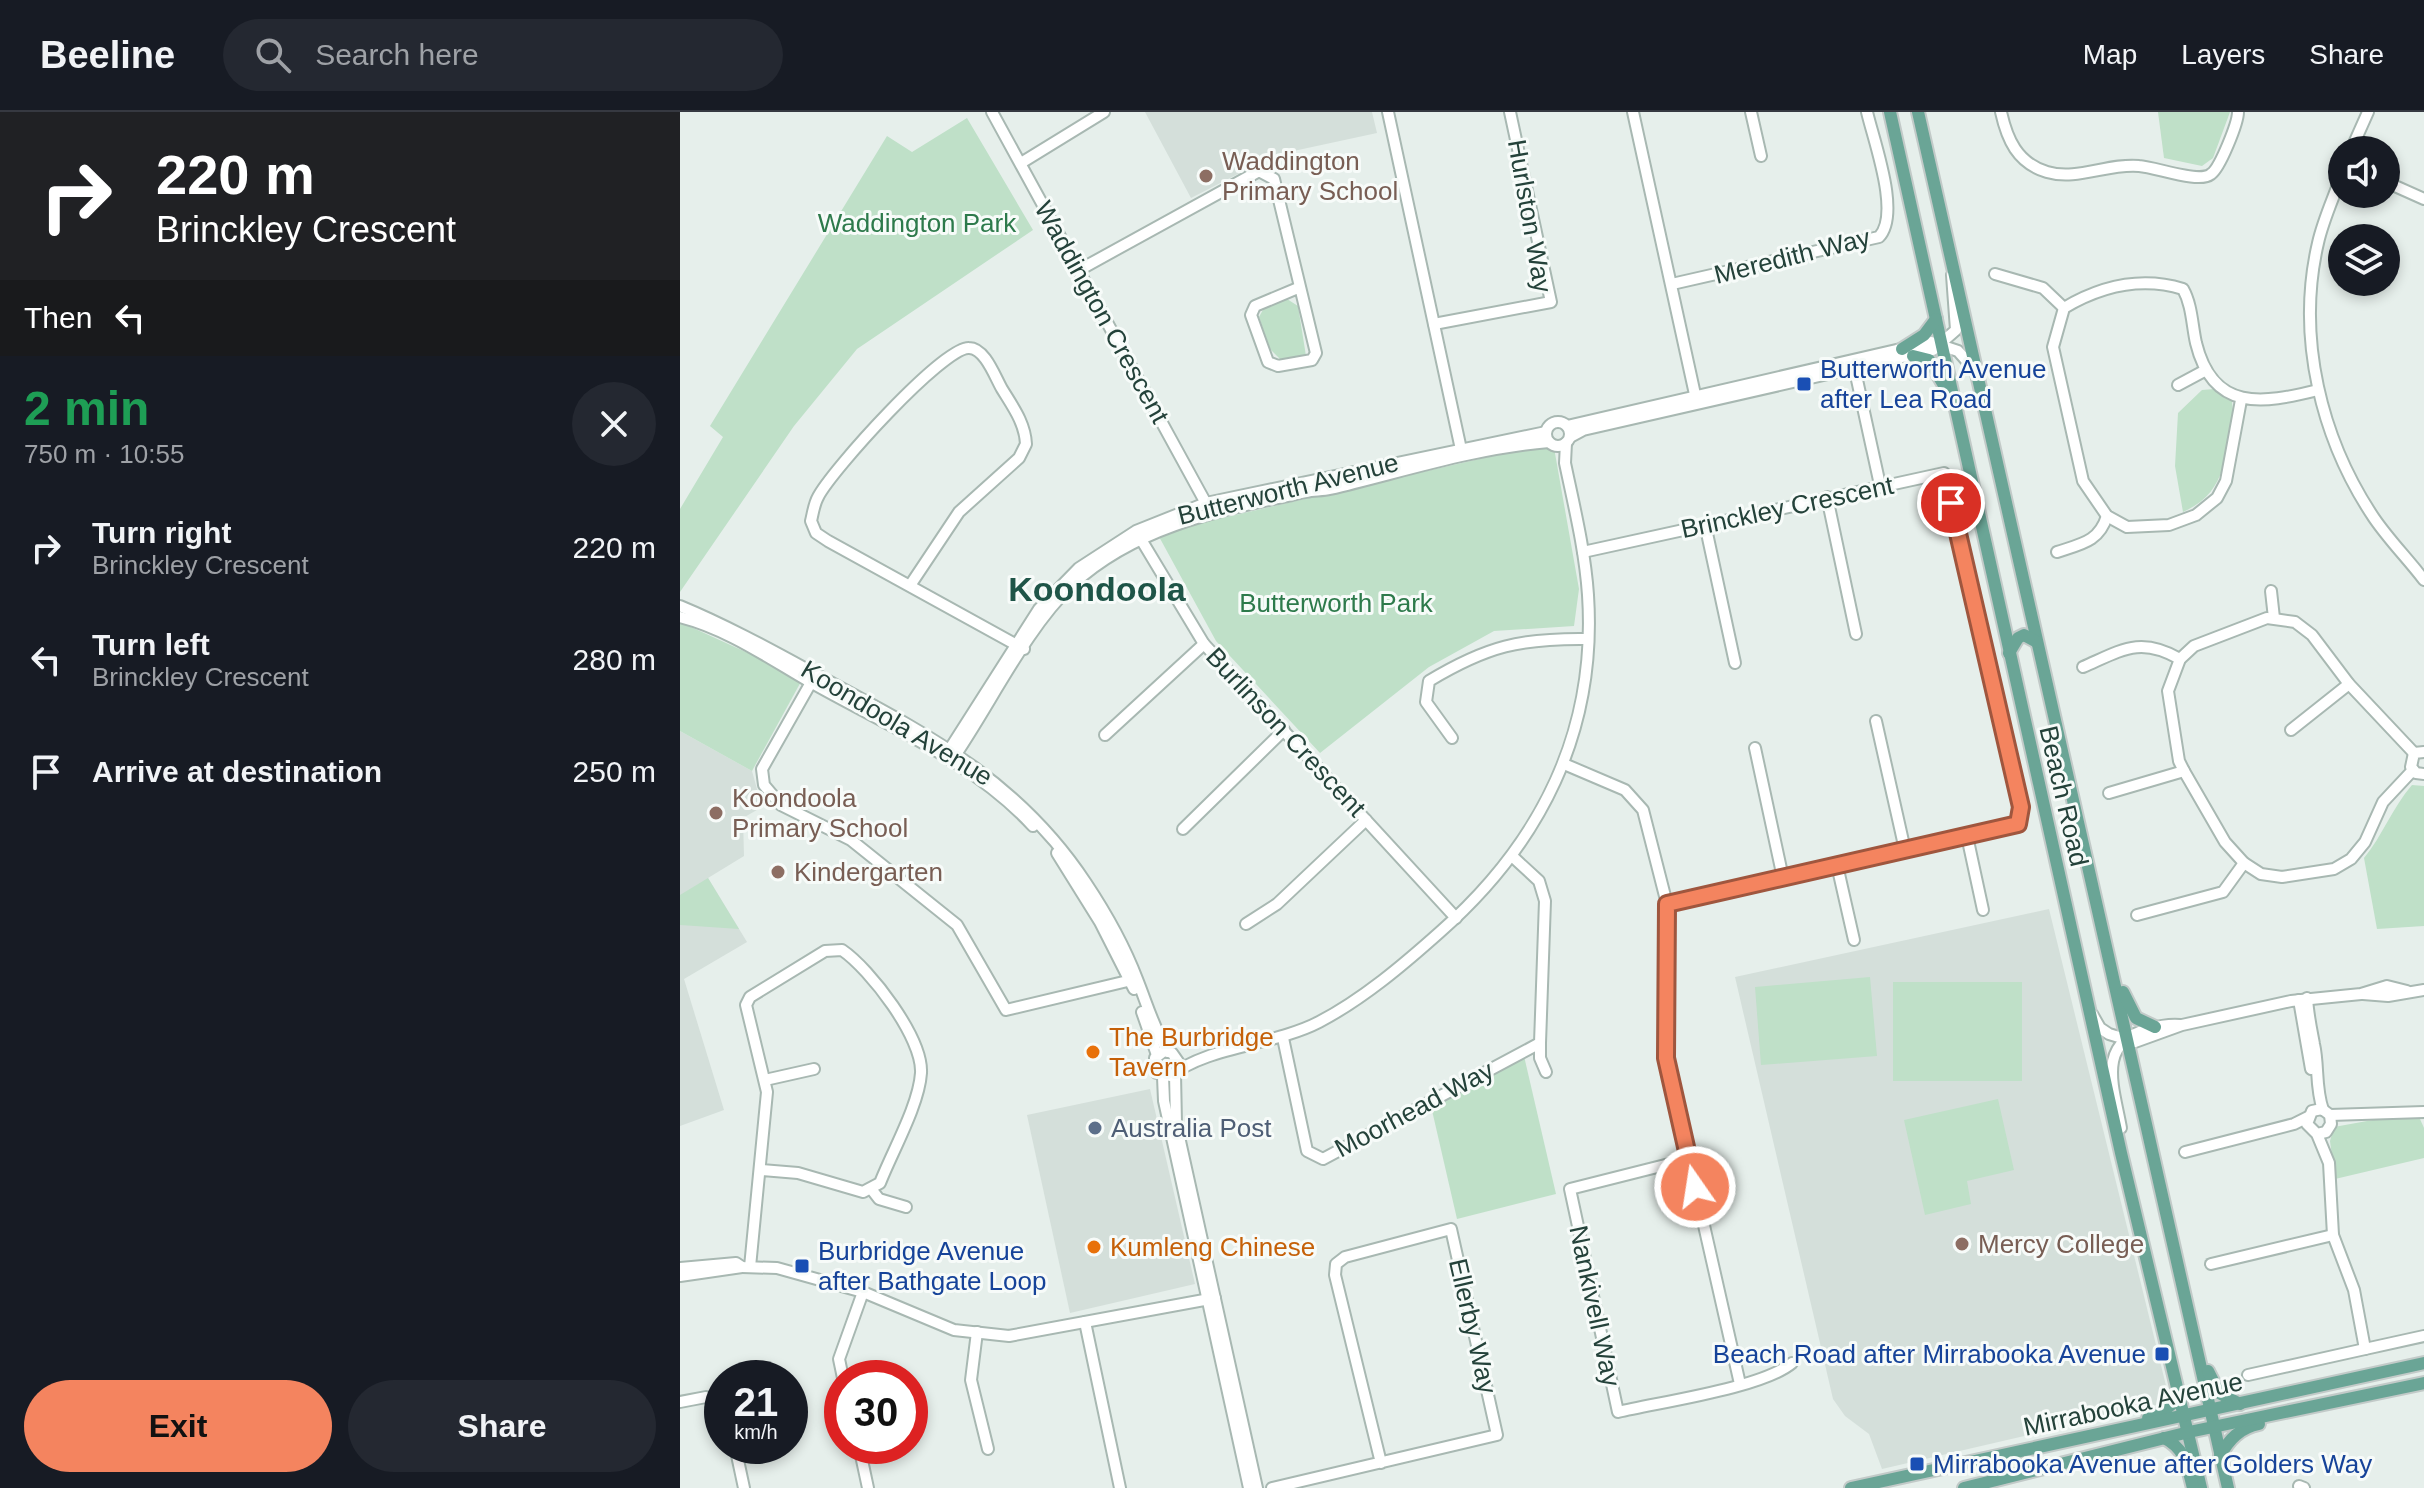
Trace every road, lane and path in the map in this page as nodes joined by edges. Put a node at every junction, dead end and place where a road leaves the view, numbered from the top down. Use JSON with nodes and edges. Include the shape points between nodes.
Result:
{"nodes":[{"id":1,"x":992,"y":112,"type":"edge"},
{"id":2,"x":1104,"y":112,"type":"edge"},
{"id":3,"x":1388,"y":112,"type":"edge"},
{"id":4,"x":1510,"y":112,"type":"edge"},
{"id":5,"x":1633,"y":112,"type":"edge"},
{"id":6,"x":1751,"y":112,"type":"edge"},
{"id":7,"x":1867,"y":112,"type":"edge"},
{"id":8,"x":1890,"y":112,"type":"edge"},
{"id":9,"x":1918,"y":112,"type":"edge"},
{"id":10,"x":2001,"y":112,"type":"edge"},
{"id":11,"x":2238,"y":112,"type":"edge"},
{"id":12,"x":2368,"y":112,"type":"edge"},
{"id":13,"x":2357,"y":136,"type":"edge"},
{"id":14,"x":1761,"y":156,"type":"dead end"},
{"id":15,"x":1021,"y":163,"type":"junction"},
{"id":16,"x":2400,"y":188,"type":"edge"},
{"id":17,"x":2424,"y":199,"type":"edge"},
{"id":18,"x":2330,"y":208,"type":"edge"},
{"id":19,"x":1953,"y":269,"type":"junction"},
{"id":20,"x":1079,"y":270,"type":"junction"},
{"id":21,"x":1995,"y":274,"type":"dead end"},
{"id":22,"x":1672,"y":284,"type":"junction"},
{"id":23,"x":1298,"y":288,"type":"junction"},
{"id":24,"x":2064,"y":308,"type":"junction"},
{"id":25,"x":1936,"y":319,"type":"junction"},
{"id":26,"x":1434,"y":324,"type":"junction"},
{"id":27,"x":1941,"y":344,"type":"junction"},
{"id":28,"x":1908,"y":352,"type":"junction"},
{"id":29,"x":1854,"y":366,"type":"junction"},
{"id":30,"x":2206,"y":370,"type":"junction"},
{"id":31,"x":1976,"y":373,"type":"junction"},
{"id":32,"x":2178,"y":385,"type":"dead end"},
{"id":33,"x":2318,"y":390,"type":"junction"},
{"id":34,"x":1696,"y":400,"type":"junction"},
{"id":35,"x":2241,"y":400,"type":"junction"},
{"id":36,"x":1955,"y":408,"type":"junction"},
{"id":37,"x":1559,"y":438,"type":"junction"},
{"id":38,"x":1462,"y":452,"type":"junction"},
{"id":39,"x":1880,"y":485,"type":"junction"},
{"id":40,"x":1827,"y":497,"type":"junction"},
{"id":41,"x":1208,"y":508,"type":"junction"},
{"id":42,"x":2107,"y":516,"type":"junction"},
{"id":43,"x":1705,"y":524,"type":"junction"},
{"id":44,"x":1139,"y":535,"type":"junction"},
{"id":45,"x":1583,"y":552,"type":"junction"},
{"id":46,"x":2057,"y":552,"type":"dead end"},
{"id":47,"x":2424,"y":580,"type":"edge"},
{"id":48,"x":911,"y":584,"type":"junction"},
{"id":49,"x":2271,"y":591,"type":"dead end"},
{"id":50,"x":680,"y":606,"type":"edge"},
{"id":51,"x":680,"y":617,"type":"edge"},
{"id":52,"x":2274,"y":618,"type":"junction"},
{"id":53,"x":1856,"y":634,"type":"dead end"},
{"id":54,"x":1588,"y":639,"type":"junction"},
{"id":55,"x":2037,"y":642,"type":"junction"},
{"id":56,"x":1204,"y":644,"type":"junction"},
{"id":57,"x":1020,"y":646,"type":"junction"},
{"id":58,"x":2009,"y":653,"type":"junction"},
{"id":59,"x":2180,"y":659,"type":"junction"},
{"id":60,"x":1735,"y":663,"type":"dead end"},
{"id":61,"x":2083,"y":667,"type":"dead end"},
{"id":62,"x":814,"y":678,"type":"junction"},
{"id":63,"x":2349,"y":684,"type":"junction"},
{"id":64,"x":1876,"y":721,"type":"dead end"},
{"id":65,"x":1284,"y":730,"type":"junction"},
{"id":66,"x":2291,"y":730,"type":"dead end"},
{"id":67,"x":1105,"y":735,"type":"dead end"},
{"id":68,"x":1452,"y":738,"type":"dead end"},
{"id":69,"x":1755,"y":748,"type":"dead end"},
{"id":70,"x":2419,"y":753,"type":"edge"},
{"id":71,"x":951,"y":754,"type":"junction"},
{"id":72,"x":1564,"y":764,"type":"junction"},
{"id":73,"x":2184,"y":771,"type":"junction"},
{"id":74,"x":2419,"y":772,"type":"edge"},
{"id":75,"x":2109,"y":793,"type":"dead end"},
{"id":76,"x":1366,"y":820,"type":"junction"},
{"id":77,"x":1183,"y":829,"type":"dead end"},
{"id":78,"x":1967,"y":836,"type":"junction"},
{"id":79,"x":1905,"y":850,"type":"junction"},
{"id":80,"x":1513,"y":857,"type":"junction"},
{"id":81,"x":2244,"y":863,"type":"junction"},
{"id":82,"x":1837,"y":865,"type":"junction"},
{"id":83,"x":1783,"y":878,"type":"junction"},
{"id":84,"x":1667,"y":904,"type":"junction"},
{"id":85,"x":1983,"y":910,"type":"dead end"},
{"id":86,"x":2137,"y":915,"type":"dead end"},
{"id":87,"x":1456,"y":918,"type":"junction"},
{"id":88,"x":1246,"y":924,"type":"dead end"},
{"id":89,"x":1854,"y":940,"type":"dead end"},
{"id":90,"x":2108,"y":952,"type":"junction"},
{"id":91,"x":1134,"y":979,"type":"junction"},
{"id":92,"x":2424,"y":990,"type":"edge"},
{"id":93,"x":2303,"y":999,"type":"junction"},
{"id":94,"x":2089,"y":1008,"type":"junction"},
{"id":95,"x":2182,"y":1025,"type":"junction"},
{"id":96,"x":2155,"y":1027,"type":"junction"},
{"id":97,"x":1283,"y":1038,"type":"junction"},
{"id":98,"x":2128,"y":1039,"type":"junction"},
{"id":99,"x":1540,"y":1043,"type":"junction"},
{"id":100,"x":1170,"y":1064,"type":"junction"},
{"id":101,"x":814,"y":1069,"type":"dead end"},
{"id":102,"x":1546,"y":1072,"type":"dead end"},
{"id":103,"x":765,"y":1080,"type":"junction"},
{"id":104,"x":2424,"y":1112,"type":"edge"},
{"id":105,"x":2320,"y":1121,"type":"junction"},
{"id":106,"x":2119,"y":1146,"type":"junction"},
{"id":107,"x":2185,"y":1152,"type":"dead end"},
{"id":108,"x":1689,"y":1159,"type":"junction"},
{"id":109,"x":761,"y":1170,"type":"junction"},
{"id":110,"x":872,"y":1190,"type":"junction"},
{"id":111,"x":906,"y":1207,"type":"dead end"},
{"id":112,"x":2333,"y":1235,"type":"junction"},
{"id":113,"x":2211,"y":1264,"type":"dead end"},
{"id":114,"x":746,"y":1267,"type":"junction"},
{"id":115,"x":680,"y":1268,"type":"edge"},
{"id":116,"x":680,"y":1276,"type":"edge"},
{"id":117,"x":863,"y":1292,"type":"junction"},
{"id":118,"x":1211,"y":1295,"type":"junction"},
{"id":119,"x":2189,"y":1321,"type":"junction"},
{"id":120,"x":1085,"y":1322,"type":"junction"},
{"id":121,"x":977,"y":1332,"type":"junction"},
{"id":122,"x":2424,"y":1336,"type":"edge"},
{"id":123,"x":2365,"y":1349,"type":"junction"},
{"id":124,"x":839,"y":1360,"type":"edge"},
{"id":125,"x":1792,"y":1363,"type":"dead end"},
{"id":126,"x":2424,"y":1363,"type":"edge"},
{"id":127,"x":2248,"y":1375,"type":"dead end"},
{"id":128,"x":2424,"y":1383,"type":"edge"},
{"id":129,"x":1740,"y":1384,"type":"junction"},
{"id":130,"x":704,"y":1397,"type":"edge"},
{"id":131,"x":2181,"y":1397,"type":"junction"},
{"id":132,"x":680,"y":1402,"type":"edge"},
{"id":133,"x":2318,"y":1403,"type":"junction"},
{"id":134,"x":2240,"y":1404,"type":"junction"},
{"id":135,"x":2210,"y":1410,"type":"junction"},
{"id":136,"x":2185,"y":1415,"type":"junction"},
{"id":137,"x":2214,"y":1427,"type":"junction"},
{"id":138,"x":2189,"y":1432,"type":"junction"},
{"id":139,"x":2164,"y":1438,"type":"junction"},
{"id":140,"x":2052,"y":1443,"type":"junction"},
{"id":141,"x":988,"y":1449,"type":"dead end"},
{"id":142,"x":2220,"y":1456,"type":"junction"},
{"id":143,"x":1381,"y":1463,"type":"junction"},
{"id":144,"x":739,"y":1464,"type":"edge"},
{"id":145,"x":863,"y":1464,"type":"edge"},
{"id":146,"x":1886,"y":1484,"type":"edge"},
{"id":147,"x":744,"y":1488,"type":"edge"},
{"id":148,"x":868,"y":1488,"type":"edge"},
{"id":149,"x":1120,"y":1488,"type":"edge"},
{"id":150,"x":1249,"y":1488,"type":"edge"},
{"id":151,"x":1257,"y":1488,"type":"edge"},
{"id":152,"x":1272,"y":1488,"type":"edge"},
{"id":153,"x":1851,"y":1488,"type":"edge"},
{"id":154,"x":1964,"y":1488,"type":"edge"},
{"id":155,"x":2193,"y":1488,"type":"edge"},
{"id":156,"x":2201,"y":1488,"type":"edge"},
{"id":157,"x":2228,"y":1488,"type":"edge"}],
"edges":[{"from":1,"to":15,"type":"street","name":"Waddington Crescent"},
{"from":2,"to":15,"type":"street"},
{"from":3,"to":26,"type":"street"},
{"from":4,"to":26,"type":"street","name":"Hurlston Way","via":[[1551,302]]},
{"from":5,"to":22,"type":"street"},
{"from":6,"to":14,"type":"street"},
{"from":7,"to":22,"type":"street","name":"Meredith Way","via":[[1888,203],[1888,225],[1879,237]]},
{"from":8,"to":25,"type":"main road","name":"Beach Road"},
{"from":9,"to":19,"type":"main road","name":"Beach Road"},
{"from":10,"to":11,"type":"street","via":[[2007,140],[2022,158],[2047,172],[2143,166],[2201,178],[2212,174]]},
{"from":12,"to":13,"type":"street"},
{"from":15,"to":20,"type":"street","name":"Waddington Crescent"},
{"from":16,"to":17,"type":"street"},
{"from":18,"to":33,"type":"street","via":[[2310,289]]},
{"from":19,"to":27,"type":"street","via":[[1956,330]]},
{"from":19,"to":31,"type":"main road","name":"Beach Road"},
{"from":20,"to":23,"type":"street","via":[[1259,171],[1274,179]]},
{"from":20,"to":41,"type":"street","name":"Waddington Crescent"},
{"from":21,"to":24,"type":"street","via":[[2043,288]]},
{"from":22,"to":34,"type":"street"},
{"from":23,"to":23,"type":"street","via":[[1316,353],[1312,360],[1278,366],[1268,362],[1251,315],[1255,306]]},
{"from":24,"to":30,"type":"street","via":[[2091,292],[2123,283],[2183,289]]},
{"from":24,"to":42,"type":"street","via":[[2053,347],[2083,481]]},
{"from":25,"to":27,"type":"main road","name":"Beach Road"},
{"from":25,"to":28,"type":"main road"},
{"from":26,"to":38,"type":"street"},
{"from":27,"to":28,"type":"street","name":"Butterworth Avenue"},
{"from":27,"to":31,"type":"street","via":[[1958,351]]},
{"from":27,"to":36,"type":"main road","name":"Beach Road"},
{"from":28,"to":29,"type":"street","name":"Butterworth Avenue"},
{"from":28,"to":36,"type":"main road","via":[[1929,360]]},
{"from":29,"to":34,"type":"street","name":"Butterworth Avenue"},
{"from":29,"to":39,"type":"street"},
{"from":30,"to":32,"type":"street"},
{"from":30,"to":35,"type":"street","via":[[2219,387]]},
{"from":31,"to":55,"type":"main road","name":"Beach Road"},
{"from":33,"to":35,"type":"street","via":[[2280,399]]},
{"from":33,"to":47,"type":"street","via":[[2346,467],[2374,518]]},
{"from":34,"to":37,"type":"street","name":"Butterworth Avenue"},
{"from":35,"to":42,"type":"street","via":[[2226,481],[2217,498],[2196,515],[2169,525],[2127,527]]},
{"from":36,"to":58,"type":"main road","name":"Beach Road"},
{"from":37,"to":38,"type":"street","name":"Butterworth Avenue"},
{"from":37,"to":45,"type":"street"},
{"from":38,"to":41,"type":"street","name":"Butterworth Avenue"},
{"from":39,"to":40,"type":"street","name":"Brinckley Crescent"},
{"from":39,"to":78,"type":"street","name":"Brinckley Crescent","via":[[1944,473],[2021,807],[2018,824]]},
{"from":40,"to":43,"type":"street","name":"Brinckley Crescent"},
{"from":40,"to":53,"type":"street"},
{"from":41,"to":44,"type":"street","name":"Butterworth Avenue"},
{"from":42,"to":46,"type":"street","via":[[2092,541]]},
{"from":43,"to":45,"type":"street","name":"Brinckley Crescent"},
{"from":43,"to":60,"type":"street"},
{"from":44,"to":56,"type":"street","name":"Burlinson Crescent"},
{"from":44,"to":57,"type":"street","name":"Butterworth Avenue","via":[[1064,581]]},
{"from":45,"to":54,"type":"street"},
{"from":48,"to":48,"type":"street","via":[[959,512],[1019,458],[1026,444],[1021,421],[973,348],[944,361],[868,432],[818,497],[811,521],[828,541]]},
{"from":48,"to":57,"type":"street"},
{"from":49,"to":52,"type":"street"},
{"from":50,"to":62,"type":"street","name":"Koondoola Avenue"},
{"from":51,"to":62,"type":"street","name":"Koondoola Avenue"},
{"from":52,"to":59,"type":"street","via":[[2194,646]]},
{"from":52,"to":63,"type":"street","via":[[2295,622],[2312,635]]},
{"from":54,"to":68,"type":"street","via":[[1536,638],[1494,648],[1429,681],[1426,702]]},
{"from":54,"to":72,"type":"street","via":[[1583,697]]},
{"from":55,"to":58,"type":"main road","via":[[2024,635]]},
{"from":55,"to":90,"type":"main road","name":"Beach Road"},
{"from":56,"to":65,"type":"street","name":"Burlinson Crescent"},
{"from":56,"to":67,"type":"street"},
{"from":57,"to":71,"type":"street","name":"Butterworth Avenue"},
{"from":58,"to":94,"type":"main road","name":"Beach Road"},
{"from":59,"to":61,"type":"street","via":[[2159,647],[2141,645]]},
{"from":59,"to":73,"type":"street","via":[[2168,691]]},
{"from":62,"to":71,"type":"street","name":"Koondoola Avenue"},
{"from":62,"to":91,"type":"street","via":[[762,769],[764,785],[781,805],[851,840],[931,901],[957,925],[1006,1010]]},
{"from":63,"to":66,"type":"street"},
{"from":63,"to":70,"type":"street"},
{"from":64,"to":79,"type":"street"},
{"from":65,"to":76,"type":"street","name":"Burlinson Crescent"},
{"from":65,"to":77,"type":"street"},
{"from":69,"to":83,"type":"street"},
{"from":70,"to":74,"type":"street","via":[[2411,759]]},
{"from":71,"to":91,"type":"street","name":"Koondoola Avenue","via":[[1004,798],[1059,855]]},
{"from":72,"to":80,"type":"street"},
{"from":72,"to":84,"type":"street","via":[[1625,790],[1643,810]]},
{"from":73,"to":75,"type":"street"},
{"from":73,"to":81,"type":"street","via":[[2225,842]]},
{"from":74,"to":81,"type":"street","via":[[2383,802],[2365,842],[2334,869],[2282,877],[2261,874]]},
{"from":76,"to":87,"type":"street","name":"Burlinson Crescent"},
{"from":76,"to":88,"type":"street","via":[[1277,904]]},
{"from":78,"to":79,"type":"street","name":"Brinckley Crescent"},
{"from":78,"to":85,"type":"street"},
{"from":79,"to":82,"type":"street","name":"Brinckley Crescent"},
{"from":80,"to":87,"type":"street"},
{"from":80,"to":99,"type":"street","via":[[1539,881],[1545,901]]},
{"from":81,"to":86,"type":"street","via":[[2223,892]]},
{"from":82,"to":83,"type":"street","name":"Brinckley Crescent"},
{"from":82,"to":89,"type":"street"},
{"from":83,"to":84,"type":"street","name":"Brinckley Crescent"},
{"from":84,"to":108,"type":"street","via":[[1666,1058]]},
{"from":87,"to":97,"type":"street","via":[[1372,989]]},
{"from":90,"to":96,"type":"main road","via":[[2132,1012]]},
{"from":90,"to":98,"type":"main road","name":"Beach Road"},
{"from":91,"to":100,"type":"street","name":"Koondoola Avenue"},
{"from":92,"to":93,"type":"street"},
{"from":93,"to":95,"type":"street"},
{"from":93,"to":105,"type":"street"},
{"from":94,"to":98,"type":"street","via":[[2100,1028]]},
{"from":94,"to":106,"type":"main road","name":"Beach Road"},
{"from":95,"to":96,"type":"street"},
{"from":95,"to":98,"type":"street","via":[[2135,1042]]},
{"from":96,"to":98,"type":"street"},
{"from":97,"to":99,"type":"street","name":"Moorhead Way","via":[[1307,1151],[1323,1159]]},
{"from":97,"to":100,"type":"street"},
{"from":98,"to":106,"type":"street","via":[[2113,1055],[2111,1075]]},
{"from":98,"to":119,"type":"main road","name":"Beach Road"},
{"from":99,"to":102,"type":"street"},
{"from":100,"to":118,"type":"street","name":"Koondoola Avenue","via":[[1164,1101]]},
{"from":101,"to":103,"type":"street"},
{"from":103,"to":109,"type":"street"},
{"from":103,"to":110,"type":"street","via":[[746,1013],[750,997],[825,951],[842,950],[886,996],[921,1064],[919,1086],[880,1183]]},
{"from":104,"to":105,"type":"street"},
{"from":105,"to":107,"type":"street"},
{"from":105,"to":112,"type":"street","via":[[2329,1163]]},
{"from":106,"to":131,"type":"main road","name":"Beach Road"},
{"from":108,"to":129,"type":"street"},
{"from":108,"to":129,"type":"street","name":"Nankivell Way","via":[[1570,1189],[1618,1412]]},
{"from":109,"to":110,"type":"street"},
{"from":109,"to":114,"type":"street"},
{"from":110,"to":111,"type":"street","via":[[879,1199]]},
{"from":112,"to":113,"type":"street"},
{"from":112,"to":123,"type":"street","via":[[2354,1290]]},
{"from":114,"to":115,"type":"street","via":[[736,1263]]},
{"from":114,"to":116,"type":"street"},
{"from":114,"to":117,"type":"street","via":[[777,1268]]},
{"from":117,"to":121,"type":"street","via":[[954,1330]]},
{"from":117,"to":124,"type":"street"},
{"from":118,"to":120,"type":"street"},
{"from":118,"to":150,"type":"street","name":"Koondoola Avenue"},
{"from":118,"to":151,"type":"street","name":"Koondoola Avenue"},
{"from":119,"to":134,"type":"main road","via":[[2211,1381],[2219,1393]]},
{"from":119,"to":135,"type":"main road","name":"Beach Road"},
{"from":120,"to":121,"type":"street","via":[[1009,1336]]},
{"from":120,"to":149,"type":"street"},
{"from":121,"to":141,"type":"street","via":[[971,1380]]},
{"from":122,"to":123,"type":"street"},
{"from":123,"to":127,"type":"street"},
{"from":125,"to":129,"type":"street","name":"Nankivell Way","via":[[1781,1372]]},
{"from":126,"to":134,"type":"main road","name":"Mirrabooka Avenue"},
{"from":128,"to":133,"type":"main road","name":"Mirrabooka Avenue"},
{"from":130,"to":132,"type":"street"},
{"from":131,"to":136,"type":"main road","name":"Beach Road"},
{"from":131,"to":140,"type":"main road","via":[[2154,1417]]},
{"from":133,"to":137,"type":"main road","name":"Mirrabooka Avenue"},
{"from":133,"to":142,"type":"main road","via":[[2301,1414],[2246,1427],[2227,1442]]},
{"from":134,"to":135,"type":"main road","name":"Mirrabooka Avenue"},
{"from":135,"to":136,"type":"main road","name":"Mirrabooka Avenue"},
{"from":135,"to":137,"type":"main road","name":"Beach Road"},
{"from":136,"to":138,"type":"main road","name":"Beach Road"},
{"from":136,"to":140,"type":"main road","name":"Mirrabooka Avenue"},
{"from":137,"to":138,"type":"main road","name":"Mirrabooka Avenue"},
{"from":137,"to":142,"type":"main road","name":"Beach Road"},
{"from":138,"to":139,"type":"main road","name":"Mirrabooka Avenue"},
{"from":138,"to":156,"type":"main road","name":"Beach Road"},
{"from":139,"to":154,"type":"main road","name":"Mirrabooka Avenue"},
{"from":139,"to":155,"type":"main road","via":[[2185,1456]]},
{"from":140,"to":146,"type":"main road","name":"Mirrabooka Avenue"},
{"from":142,"to":157,"type":"main road","name":"Beach Road"},
{"from":143,"to":143,"type":"street","name":"Ellerby Way","via":[[1336,1264],[1345,1257],[1451,1229],[1497,1435]]},
{"from":143,"to":152,"type":"street","name":"Ellerby Way"},
{"from":144,"to":147,"type":"street"},
{"from":145,"to":148,"type":"street"},
{"from":146,"to":153,"type":"main road","name":"Mirrabooka Avenue"}]}
